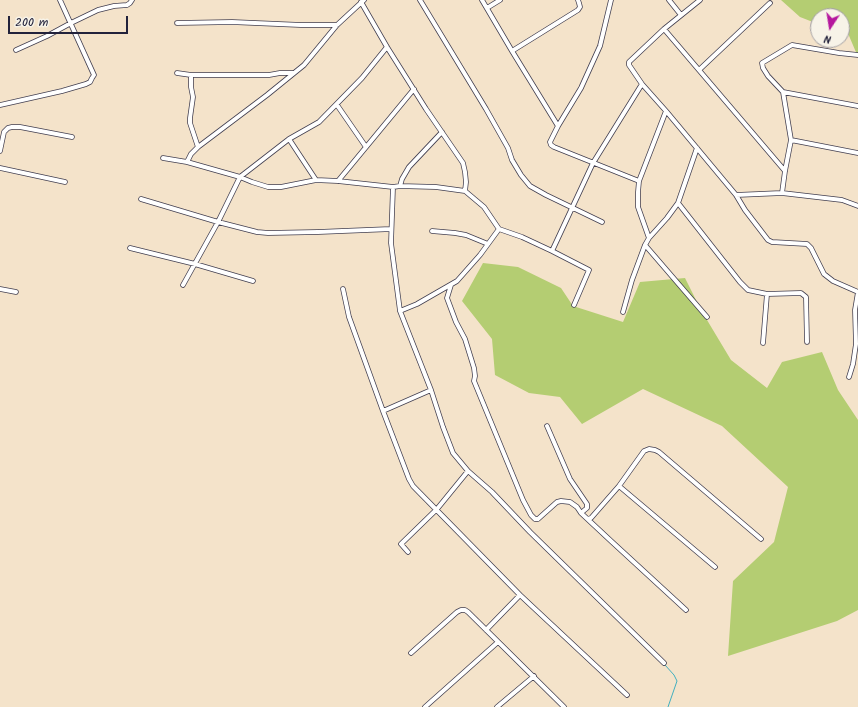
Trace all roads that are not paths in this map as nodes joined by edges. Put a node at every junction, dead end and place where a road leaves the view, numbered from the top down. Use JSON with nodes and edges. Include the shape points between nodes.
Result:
{"nodes":[{"id":1,"x":60,"y":0,"type":"edge"},
{"id":2,"x":132,"y":0,"type":"edge"},
{"id":3,"x":420,"y":0,"type":"edge"},
{"id":4,"x":482,"y":0,"type":"edge"},
{"id":5,"x":500,"y":0,"type":"edge"},
{"id":6,"x":578,"y":0,"type":"edge"},
{"id":7,"x":611,"y":0,"type":"edge"},
{"id":8,"x":669,"y":0,"type":"edge"},
{"id":9,"x":700,"y":0,"type":"edge"},
{"id":10,"x":362,"y":1,"type":"edge"},
{"id":11,"x":770,"y":3,"type":"dead end"},
{"id":12,"x":487,"y":8,"type":"junction"},
{"id":13,"x":681,"y":15,"type":"junction"},
{"id":14,"x":71,"y":22,"type":"junction"},
{"id":15,"x":177,"y":23,"type":"dead end"},
{"id":16,"x":337,"y":25,"type":"junction"},
{"id":17,"x":664,"y":29,"type":"junction"},
{"id":18,"x":387,"y":47,"type":"junction"},
{"id":19,"x":16,"y":50,"type":"dead end"},
{"id":20,"x":512,"y":51,"type":"junction"},
{"id":21,"x":858,"y":55,"type":"edge"},
{"id":22,"x":699,"y":70,"type":"junction"},
{"id":23,"x":177,"y":73,"type":"dead end"},
{"id":24,"x":293,"y":73,"type":"junction"},
{"id":25,"x":191,"y":75,"type":"junction"},
{"id":26,"x":642,"y":84,"type":"junction"},
{"id":27,"x":414,"y":90,"type":"junction"},
{"id":28,"x":783,"y":92,"type":"junction"},
{"id":29,"x":0,"y":105,"type":"edge"},
{"id":30,"x":336,"y":105,"type":"junction"},
{"id":31,"x":858,"y":106,"type":"edge"},
{"id":32,"x":666,"y":111,"type":"junction"},
{"id":33,"x":558,"y":126,"type":"junction"},
{"id":34,"x":442,"y":132,"type":"junction"},
{"id":35,"x":72,"y":137,"type":"dead end"},
{"id":36,"x":289,"y":139,"type":"junction"},
{"id":37,"x":791,"y":140,"type":"junction"},
{"id":38,"x":198,"y":147,"type":"junction"},
{"id":39,"x":366,"y":147,"type":"junction"},
{"id":40,"x":697,"y":148,"type":"junction"},
{"id":41,"x":0,"y":151,"type":"edge"},
{"id":42,"x":858,"y":153,"type":"edge"},
{"id":43,"x":163,"y":158,"type":"dead end"},
{"id":44,"x":187,"y":162,"type":"junction"},
{"id":45,"x":593,"y":163,"type":"junction"},
{"id":46,"x":0,"y":168,"type":"edge"},
{"id":47,"x":785,"y":171,"type":"junction"},
{"id":48,"x":240,"y":177,"type":"junction"},
{"id":49,"x":316,"y":180,"type":"junction"},
{"id":50,"x":338,"y":181,"type":"junction"},
{"id":51,"x":639,"y":181,"type":"junction"},
{"id":52,"x":65,"y":182,"type":"dead end"},
{"id":53,"x":400,"y":186,"type":"junction"},
{"id":54,"x":392,"y":187,"type":"junction"},
{"id":55,"x":465,"y":191,"type":"junction"},
{"id":56,"x":782,"y":193,"type":"junction"},
{"id":57,"x":736,"y":195,"type":"junction"},
{"id":58,"x":141,"y":199,"type":"dead end"},
{"id":59,"x":678,"y":203,"type":"junction"},
{"id":60,"x":858,"y":206,"type":"edge"},
{"id":61,"x":572,"y":207,"type":"junction"},
{"id":62,"x":218,"y":222,"type":"junction"},
{"id":63,"x":602,"y":222,"type":"dead end"},
{"id":64,"x":391,"y":229,"type":"junction"},
{"id":65,"x":499,"y":229,"type":"junction"},
{"id":66,"x":432,"y":231,"type":"dead end"},
{"id":67,"x":649,"y":238,"type":"junction"},
{"id":68,"x":488,"y":244,"type":"junction"},
{"id":69,"x":645,"y":245,"type":"junction"},
{"id":70,"x":130,"y":248,"type":"dead end"},
{"id":71,"x":552,"y":251,"type":"junction"},
{"id":72,"x":195,"y":264,"type":"junction"},
{"id":73,"x":253,"y":281,"type":"dead end"},
{"id":74,"x":451,"y":285,"type":"junction"},
{"id":75,"x":183,"y":286,"type":"dead end"},
{"id":76,"x":0,"y":289,"type":"edge"},
{"id":77,"x":343,"y":289,"type":"dead end"},
{"id":78,"x":16,"y":292,"type":"dead end"},
{"id":79,"x":858,"y":292,"type":"edge"},
{"id":80,"x":767,"y":294,"type":"junction"},
{"id":81,"x":574,"y":305,"type":"dead end"},
{"id":82,"x":400,"y":311,"type":"junction"},
{"id":83,"x":857,"y":311,"type":"edge"},
{"id":84,"x":623,"y":312,"type":"dead end"},
{"id":85,"x":707,"y":317,"type":"dead end"},
{"id":86,"x":807,"y":342,"type":"dead end"},
{"id":87,"x":763,"y":343,"type":"dead end"},
{"id":88,"x":849,"y":377,"type":"dead end"},
{"id":89,"x":431,"y":390,"type":"junction"},
{"id":90,"x":383,"y":411,"type":"junction"},
{"id":91,"x":546,"y":426,"type":"dead end"},
{"id":92,"x":468,"y":471,"type":"junction"},
{"id":93,"x":619,"y":486,"type":"junction"},
{"id":94,"x":437,"y":509,"type":"junction"},
{"id":95,"x":581,"y":513,"type":"junction"},
{"id":96,"x":588,"y":519,"type":"junction"},
{"id":97,"x":761,"y":539,"type":"dead end"},
{"id":98,"x":408,"y":552,"type":"dead end"},
{"id":99,"x":715,"y":567,"type":"dead end"},
{"id":100,"x":520,"y":595,"type":"junction"},
{"id":101,"x":686,"y":610,"type":"dead end"},
{"id":102,"x":486,"y":630,"type":"junction"},
{"id":103,"x":498,"y":642,"type":"junction"},
{"id":104,"x":411,"y":653,"type":"dead end"},
{"id":105,"x":664,"y":663,"type":"dead end"},
{"id":106,"x":534,"y":676,"type":"junction"},
{"id":107,"x":627,"y":695,"type":"dead end"},
{"id":108,"x":425,"y":707,"type":"edge"},
{"id":109,"x":497,"y":707,"type":"edge"},
{"id":110,"x":564,"y":707,"type":"edge"}],
"edges":[{"from":1,"to":14,"type":"street"},
{"from":2,"to":14,"type":"street","via":[[127,5],[98,10]]},
{"from":3,"to":61,"type":"street","via":[[486,109],[521,175],[535,190]]},
{"from":4,"to":12,"type":"street"},
{"from":5,"to":12,"type":"street"},
{"from":6,"to":20,"type":"street","via":[[578,10]]},
{"from":7,"to":33,"type":"street","via":[[600,46],[581,88]]},
{"from":8,"to":13,"type":"street"},
{"from":9,"to":13,"type":"street"},
{"from":10,"to":16,"type":"street"},
{"from":10,"to":18,"type":"street"},
{"from":11,"to":22,"type":"street"},
{"from":12,"to":20,"type":"street"},
{"from":13,"to":17,"type":"street"},
{"from":14,"to":19,"type":"street"},
{"from":14,"to":29,"type":"street","via":[[94,75],[90,82]]},
{"from":15,"to":16,"type":"street"},
{"from":16,"to":24,"type":"street","via":[[304,65]]},
{"from":17,"to":22,"type":"street"},
{"from":17,"to":26,"type":"street","via":[[629,62]]},
{"from":18,"to":27,"type":"street"},
{"from":18,"to":30,"type":"street"},
{"from":20,"to":33,"type":"street"},
{"from":21,"to":28,"type":"street","via":[[792,44],[762,63],[768,76]]},
{"from":22,"to":47,"type":"street"},
{"from":23,"to":25,"type":"street"},
{"from":24,"to":25,"type":"street"},
{"from":24,"to":38,"type":"street"},
{"from":25,"to":38,"type":"street","via":[[190,87],[193,97],[190,123]]},
{"from":26,"to":32,"type":"street"},
{"from":26,"to":45,"type":"street"},
{"from":27,"to":34,"type":"street"},
{"from":27,"to":39,"type":"street"},
{"from":28,"to":31,"type":"street"},
{"from":28,"to":37,"type":"street"},
{"from":30,"to":36,"type":"street","via":[[319,122]]},
{"from":30,"to":39,"type":"street"},
{"from":32,"to":40,"type":"street"},
{"from":32,"to":51,"type":"street"},
{"from":33,"to":45,"type":"street","via":[[550,139],[551,145]]},
{"from":34,"to":53,"type":"street","via":[[409,167]]},
{"from":34,"to":55,"type":"street","via":[[463,163]]},
{"from":35,"to":41,"type":"street","via":[[12,127],[4,132]]},
{"from":36,"to":48,"type":"street"},
{"from":36,"to":49,"type":"street"},
{"from":37,"to":42,"type":"street"},
{"from":37,"to":47,"type":"street"},
{"from":38,"to":44,"type":"street"},
{"from":39,"to":50,"type":"street"},
{"from":40,"to":57,"type":"street"},
{"from":40,"to":59,"type":"street"},
{"from":43,"to":44,"type":"street"},
{"from":44,"to":48,"type":"street"},
{"from":45,"to":51,"type":"street"},
{"from":45,"to":61,"type":"street"},
{"from":46,"to":52,"type":"street"},
{"from":47,"to":56,"type":"street"},
{"from":48,"to":49,"type":"street","via":[[268,187]]},
{"from":48,"to":62,"type":"street"},
{"from":49,"to":50,"type":"street"},
{"from":50,"to":54,"type":"street"},
{"from":51,"to":67,"type":"street","via":[[638,208]]},
{"from":53,"to":54,"type":"street"},
{"from":53,"to":55,"type":"street"},
{"from":54,"to":64,"type":"street"},
{"from":55,"to":65,"type":"street","via":[[484,207]]},
{"from":56,"to":57,"type":"street"},
{"from":56,"to":60,"type":"street","via":[[842,200]]},
{"from":57,"to":79,"type":"street","via":[[768,240],[807,244],[812,248],[824,274],[832,281]]},
{"from":58,"to":62,"type":"street"},
{"from":59,"to":67,"type":"street"},
{"from":59,"to":80,"type":"street","via":[[740,282],[748,290]]},
{"from":61,"to":63,"type":"street"},
{"from":61,"to":71,"type":"street"},
{"from":62,"to":64,"type":"street","via":[[268,233]]},
{"from":62,"to":72,"type":"street"},
{"from":64,"to":82,"type":"street"},
{"from":65,"to":68,"type":"street"},
{"from":65,"to":71,"type":"street"},
{"from":66,"to":68,"type":"street","via":[[466,235]]},
{"from":67,"to":69,"type":"street"},
{"from":68,"to":74,"type":"street"},
{"from":69,"to":84,"type":"street"},
{"from":69,"to":85,"type":"street"},
{"from":70,"to":72,"type":"street"},
{"from":71,"to":81,"type":"street","via":[[589,270]]},
{"from":72,"to":73,"type":"street"},
{"from":72,"to":75,"type":"street"},
{"from":74,"to":82,"type":"street"},
{"from":74,"to":95,"type":"street","via":[[447,298],[465,338],[474,368],[474,382],[531,515],[538,519],[561,501],[570,502]]},
{"from":76,"to":78,"type":"street"},
{"from":77,"to":90,"type":"street","via":[[349,317]]},
{"from":79,"to":83,"type":"street"},
{"from":80,"to":86,"type":"street","via":[[801,293],[806,297]]},
{"from":80,"to":87,"type":"street"},
{"from":82,"to":89,"type":"street"},
{"from":83,"to":88,"type":"street","via":[[856,344]]},
{"from":89,"to":90,"type":"street"},
{"from":89,"to":92,"type":"street","via":[[453,453]]},
{"from":90,"to":94,"type":"street","via":[[409,479]]},
{"from":91,"to":95,"type":"street","via":[[570,479],[587,504],[587,508]]},
{"from":92,"to":94,"type":"street"},
{"from":92,"to":105,"type":"street"},
{"from":93,"to":96,"type":"street"},
{"from":93,"to":97,"type":"street","via":[[644,451],[655,450]]},
{"from":93,"to":99,"type":"street"},
{"from":94,"to":98,"type":"street","via":[[401,544]]},
{"from":94,"to":100,"type":"street"},
{"from":95,"to":96,"type":"street"},
{"from":96,"to":101,"type":"street"},
{"from":100,"to":102,"type":"street"},
{"from":100,"to":107,"type":"street"},
{"from":102,"to":103,"type":"street"},
{"from":102,"to":104,"type":"street","via":[[468,612],[461,610]]},
{"from":103,"to":106,"type":"street"},
{"from":103,"to":108,"type":"street"},
{"from":106,"to":109,"type":"street"},
{"from":106,"to":110,"type":"street"}]}
